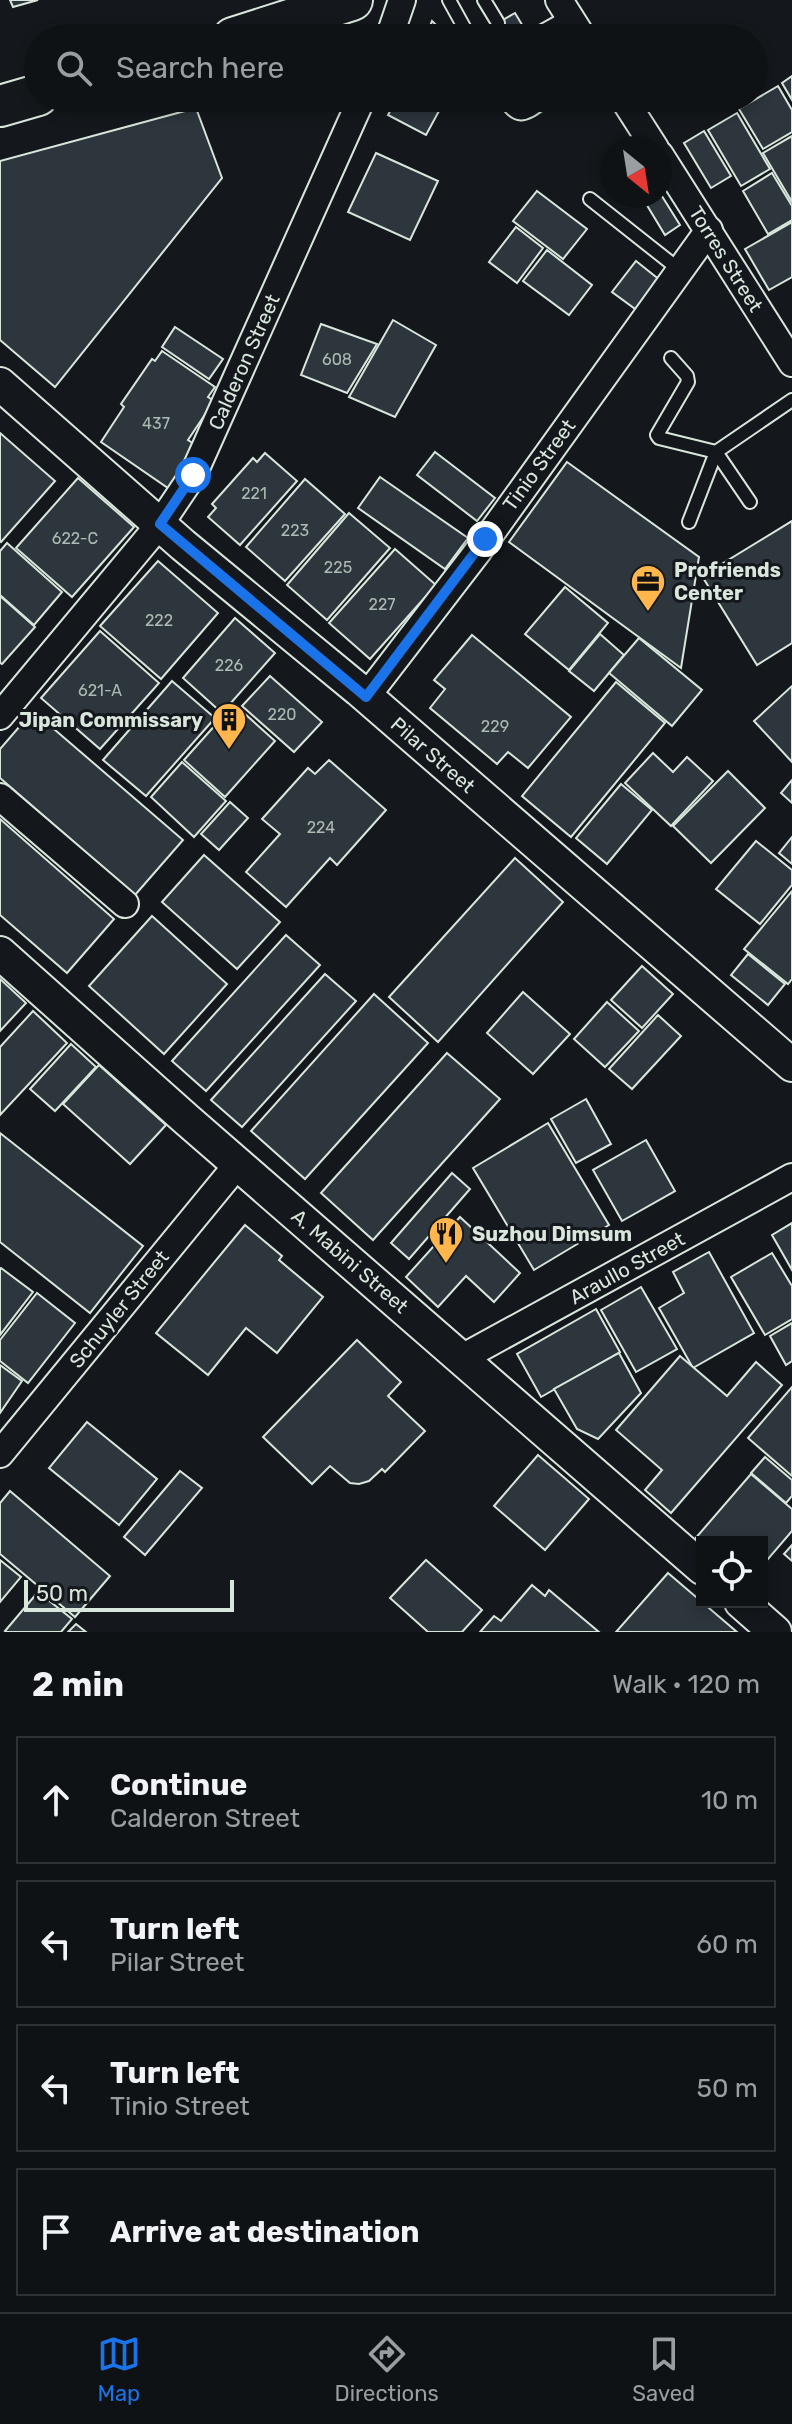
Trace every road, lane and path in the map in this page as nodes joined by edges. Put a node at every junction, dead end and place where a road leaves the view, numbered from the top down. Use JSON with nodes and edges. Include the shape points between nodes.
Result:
{"nodes":[{"id":1,"x":352,"y":0,"type":"edge"},
{"id":2,"x":402,"y":0,"type":"edge"},
{"id":3,"x":449,"y":0,"type":"edge"},
{"id":4,"x":484,"y":0,"type":"edge"},
{"id":5,"x":564,"y":8,"type":"edge"},
{"id":6,"x":498,"y":23,"type":"dead end"},
{"id":7,"x":277,"y":24,"type":"edge"},
{"id":8,"x":394,"y":24,"type":"edge"},
{"id":9,"x":462,"y":24,"type":"edge"},
{"id":10,"x":546,"y":24,"type":"edge"},
{"id":11,"x":24,"y":99,"type":"edge"},
{"id":12,"x":0,"y":106,"type":"edge"},
{"id":13,"x":356,"y":112,"type":"edge"},
{"id":14,"x":632,"y":112,"type":"edge"},
{"id":15,"x":647,"y":136,"type":"edge"},
{"id":16,"x":672,"y":173,"type":"edge"},
{"id":17,"x":590,"y":199,"type":"dead end"},
{"id":18,"x":709,"y":230,"type":"junction"},
{"id":19,"x":681,"y":271,"type":"junction"},
{"id":20,"x":671,"y":358,"type":"dead end"},
{"id":21,"x":792,"y":363,"type":"edge"},
{"id":22,"x":0,"y":384,"type":"edge"},
{"id":23,"x":792,"y":400,"type":"edge"},
{"id":24,"x":716,"y":452,"type":"junction"},
{"id":25,"x":750,"y":502,"type":"dead end"},
{"id":26,"x":689,"y":522,"type":"dead end"},
{"id":27,"x":160,"y":524,"type":"junction"},
{"id":28,"x":366,"y":697,"type":"junction"},
{"id":29,"x":0,"y":716,"type":"edge"},
{"id":30,"x":0,"y":797,"type":"edge"},
{"id":31,"x":125,"y":904,"type":"dead end"},
{"id":32,"x":0,"y":953,"type":"edge"},
{"id":33,"x":792,"y":1065,"type":"edge"},
{"id":34,"x":238,"y":1164,"type":"junction"},
{"id":35,"x":792,"y":1177,"type":"edge"},
{"id":36,"x":462,"y":1358,"type":"junction"},
{"id":37,"x":0,"y":1454,"type":"edge"},
{"id":38,"x":696,"y":1563,"type":"edge"},
{"id":39,"x":748,"y":1608,"type":"edge"},
{"id":40,"x":775,"y":1632,"type":"edge"}],
"edges":[{"from":1,"to":7,"type":"main road"},
{"from":2,"to":8,"type":"street"},
{"from":3,"to":9,"type":"lane"},
{"from":4,"to":6,"type":"lane"},
{"from":5,"to":10,"type":"lane"},
{"from":11,"to":12,"type":"main road"},
{"from":13,"to":27,"type":"street","name":"Calderon Street","via":[[193,475]]},
{"from":14,"to":15,"type":"street"},
{"from":16,"to":18,"type":"street","name":"Torres Street"},
{"from":17,"to":19,"type":"lane"},
{"from":18,"to":19,"type":"street","name":"Tinio Street"},
{"from":18,"to":21,"type":"street","name":"Torres Street"},
{"from":19,"to":28,"type":"street","name":"Tinio Street"},
{"from":20,"to":24,"type":"lane","via":[[688,382],[657,435]]},
{"from":22,"to":27,"type":"street","name":"Pilar Street"},
{"from":23,"to":24,"type":"lane"},
{"from":24,"to":25,"type":"lane"},
{"from":24,"to":26,"type":"lane"},
{"from":27,"to":28,"type":"street","name":"Pilar Street"},
{"from":27,"to":29,"type":"street","name":"Calderon Street"},
{"from":28,"to":33,"type":"street","name":"Pilar Street"},
{"from":30,"to":31,"type":"street"},
{"from":32,"to":34,"type":"street","name":"A. Mabini Street"},
{"from":34,"to":36,"type":"street","name":"A. Mabini Street"},
{"from":34,"to":37,"type":"street","name":"Schuyler Street"},
{"from":35,"to":36,"type":"street","name":"Araullo Street"},
{"from":36,"to":38,"type":"street","name":"A. Mabini Street"},
{"from":39,"to":40,"type":"street"}]}
